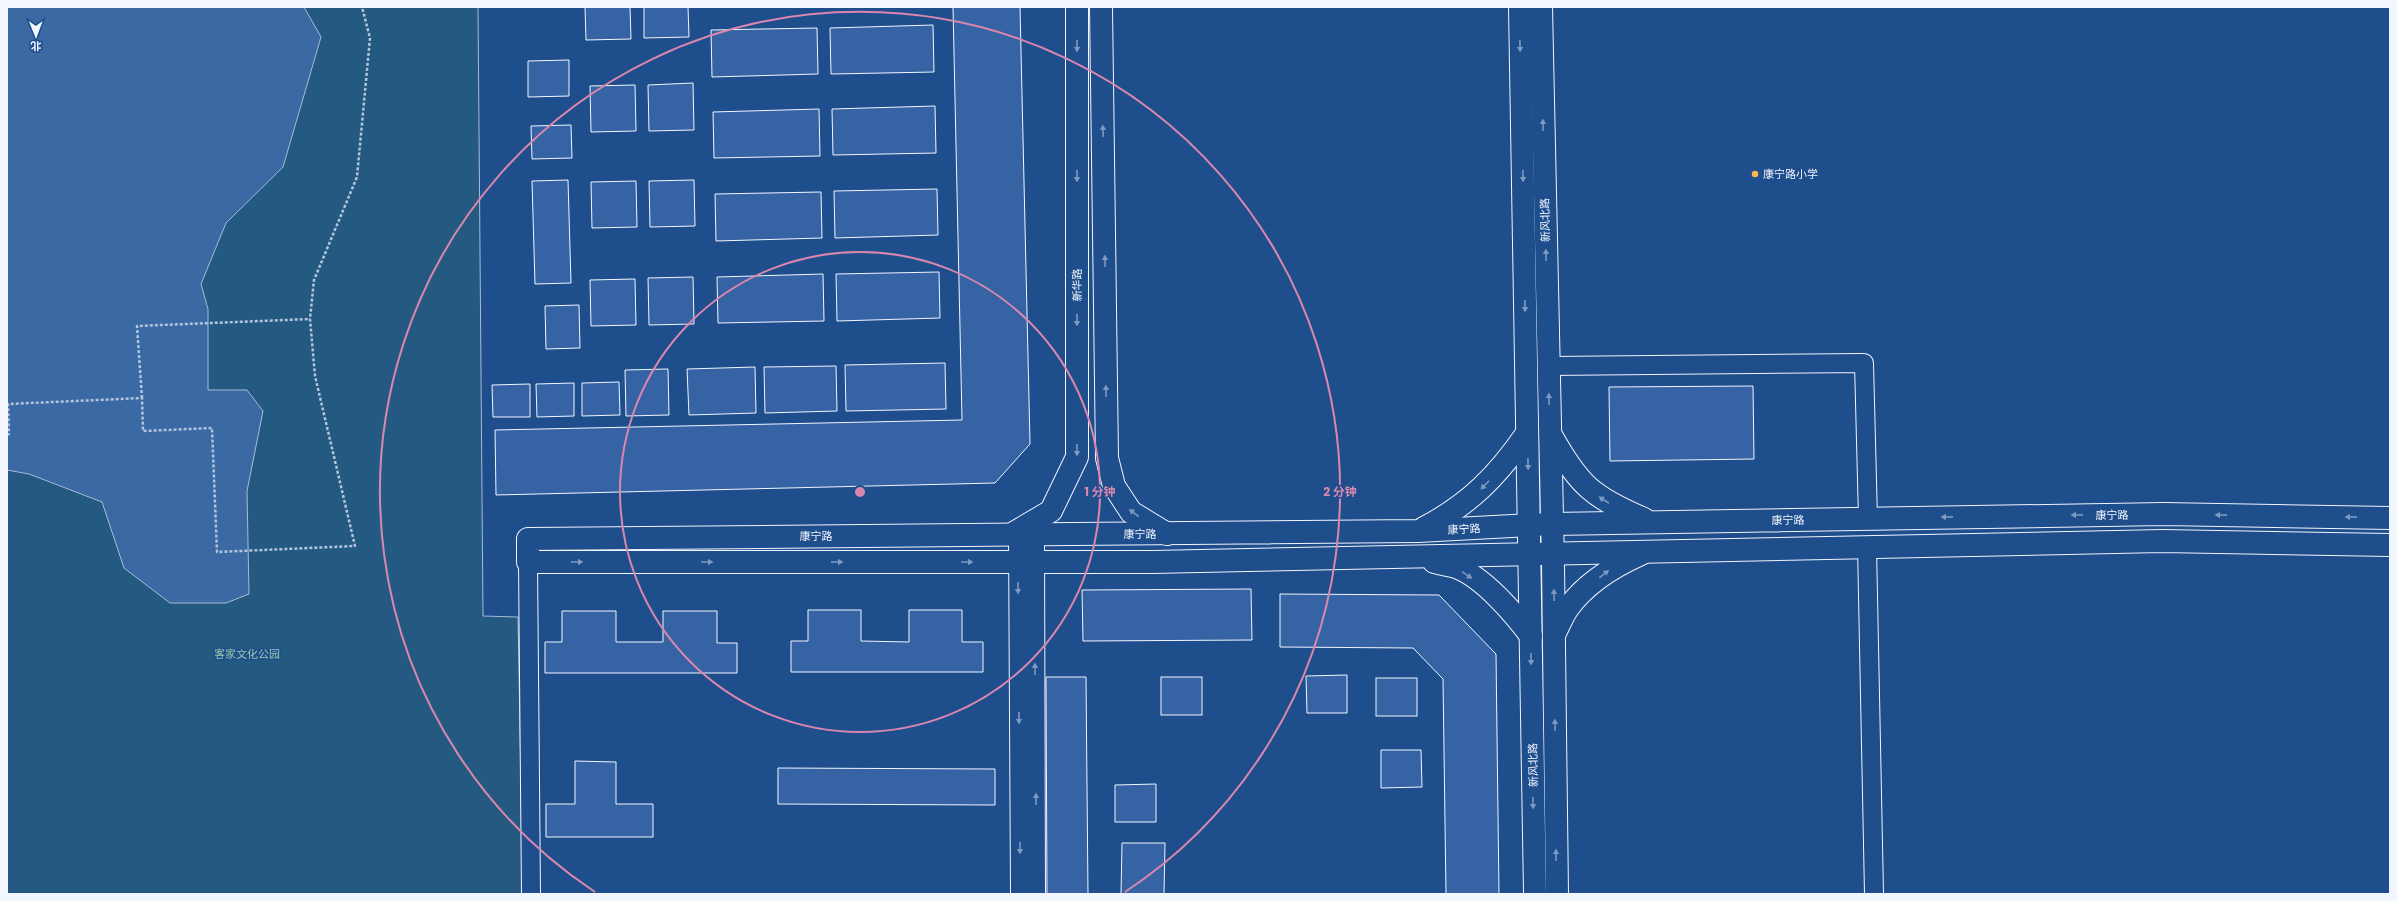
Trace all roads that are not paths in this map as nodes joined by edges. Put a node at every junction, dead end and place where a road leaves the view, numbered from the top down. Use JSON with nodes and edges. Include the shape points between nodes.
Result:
{"nodes":[{"id":1,"x":1077,"y":7,"type":"edge"},
{"id":2,"x":1101,"y":7,"type":"edge"},
{"id":3,"x":1520,"y":7,"type":"edge"},
{"id":4,"x":1540,"y":7,"type":"edge"},
{"id":5,"x":1549,"y":366,"type":"junction"},
{"id":6,"x":1528,"y":433,"type":"junction"},
{"id":7,"x":1550,"y":433,"type":"junction"},
{"id":8,"x":2390,"y":518,"type":"edge"},
{"id":9,"x":1868,"y":519,"type":"junction"},
{"id":10,"x":1652,"y":522,"type":"junction"},
{"id":11,"x":1552,"y":524,"type":"junction"},
{"id":12,"x":1529,"y":525,"type":"junction"},
{"id":13,"x":1418,"y":531,"type":"junction"},
{"id":14,"x":1167,"y":534,"type":"junction"},
{"id":15,"x":1021,"y":535,"type":"junction"},
{"id":16,"x":2390,"y":545,"type":"edge"},
{"id":17,"x":1867,"y":546,"type":"junction"},
{"id":18,"x":1651,"y":550,"type":"junction"},
{"id":19,"x":1553,"y":553,"type":"junction"},
{"id":20,"x":1530,"y":554,"type":"junction"},
{"id":21,"x":1418,"y":558,"type":"junction"},
{"id":22,"x":533,"y":562,"type":"junction"},
{"id":23,"x":1026,"y":562,"type":"junction"},
{"id":24,"x":1531,"y":636,"type":"junction"},
{"id":25,"x":1554,"y":636,"type":"junction"},
{"id":26,"x":531,"y":894,"type":"edge"},
{"id":27,"x":540,"y":894,"type":"edge"},
{"id":28,"x":1020,"y":894,"type":"edge"},
{"id":29,"x":1036,"y":894,"type":"edge"},
{"id":30,"x":1535,"y":894,"type":"edge"},
{"id":31,"x":1557,"y":894,"type":"edge"},
{"id":32,"x":1874,"y":894,"type":"edge"}],
"edges":[{"from":1,"to":15,"type":"street","name":"新华路","one_way":true,"via":[[1077,457],[1051,511]]},
{"from":14,"to":2,"type":"street","one_way":true,"via":[[1131,512],[1114,486],[1107,458]]},
{"from":3,"to":6,"type":"street","name":"新风北路","one_way":true},
{"from":5,"to":4,"type":"street","name":"新风北路","one_way":true},
{"from":7,"to":5,"type":"street","name":"新风北路","one_way":true},
{"from":5,"to":9,"type":"street","via":[[1864,363]]},
{"from":6,"to":12,"type":"street","name":"新风北路","one_way":true},
{"from":6,"to":13,"type":"street","one_way":true,"via":[[1505,465],[1480,491],[1450,514]]},
{"from":10,"to":7,"type":"street","name":"新风北路","one_way":true,"via":[[1618,508],[1587,489],[1567,464]]},
{"from":7,"to":11,"type":"street","name":"新风北路"},
{"from":8,"to":9,"type":"street","name":"康宁路","one_way":true,"via":[[2164,514]]},
{"from":9,"to":10,"type":"street","name":"康宁路"},
{"from":10,"to":11,"type":"street","name":"康宁路"},
{"from":11,"to":12,"type":"street","name":"康宁路"},
{"from":11,"to":19,"type":"street","name":"新风北路"},
{"from":12,"to":13,"type":"street","name":"康宁路"},
{"from":12,"to":20,"type":"street","name":"新风北路"},
{"from":13,"to":14,"type":"street","name":"康宁路"},
{"from":14,"to":15,"type":"street","name":"康宁路"},
{"from":15,"to":22,"type":"street","name":"康宁路","via":[[528,539]]},
{"from":15,"to":23,"type":"street"},
{"from":16,"to":17,"type":"street","via":[[2162,541]]},
{"from":17,"to":18,"type":"street"},
{"from":17,"to":32,"type":"street"},
{"from":18,"to":19,"type":"street"},
{"from":25,"to":18,"type":"street","name":"新风北路","one_way":true,"via":[[1568,608],[1591,585],[1616,565]]},
{"from":19,"to":20,"type":"street"},
{"from":25,"to":19,"type":"street","name":"新风北路","one_way":true},
{"from":20,"to":21,"type":"street"},
{"from":20,"to":24,"type":"street","name":"新风北路"},
{"from":21,"to":23,"type":"street"},
{"from":21,"to":24,"type":"street","one_way":true,"via":[[1457,568],[1485,587],[1510,609]]},
{"from":22,"to":23,"type":"street","one_way":true},
{"from":22,"to":26,"type":"street"},
{"from":22,"to":27,"type":"street"},
{"from":23,"to":28,"type":"street","one_way":true},
{"from":29,"to":23,"type":"street","one_way":true},
{"from":24,"to":30,"type":"street","name":"新风北路","one_way":true},
{"from":31,"to":25,"type":"street","name":"新风北路","one_way":true}]}
